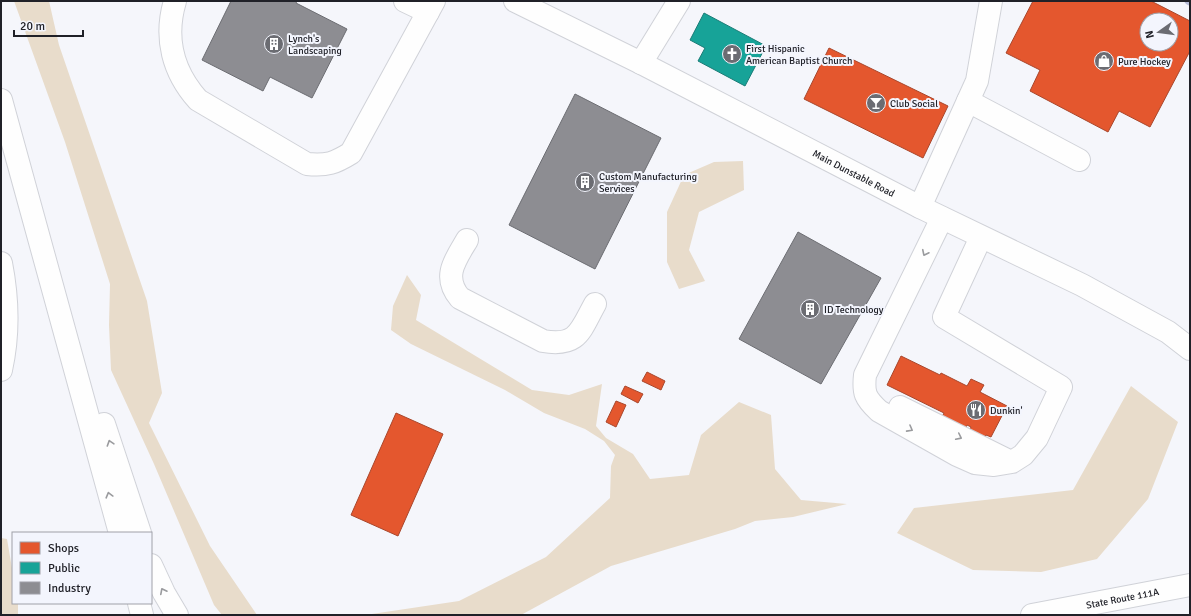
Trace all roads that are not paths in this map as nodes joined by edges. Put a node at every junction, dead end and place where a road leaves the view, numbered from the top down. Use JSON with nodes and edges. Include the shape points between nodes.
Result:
{"nodes":[{"id":1,"x":175,"y":1,"type":"edge"},
{"id":2,"x":405,"y":1,"type":"edge"},
{"id":3,"x":515,"y":1,"type":"edge"},
{"id":4,"x":679,"y":1,"type":"edge"},
{"id":5,"x":991,"y":1,"type":"edge"},
{"id":6,"x":431,"y":7,"type":"edge"},
{"id":7,"x":641,"y":63,"type":"junction"},
{"id":8,"x":1,"y":100,"type":"edge"},
{"id":9,"x":968,"y":101,"type":"junction"},
{"id":10,"x":13,"y":142,"type":"junction"},
{"id":11,"x":1079,"y":160,"type":"dead end"},
{"id":12,"x":920,"y":207,"type":"junction"},
{"id":13,"x":942,"y":218,"type":"junction"},
{"id":14,"x":981,"y":237,"type":"junction"},
{"id":15,"x":467,"y":240,"type":"dead end"},
{"id":16,"x":1,"y":263,"type":"edge"},
{"id":17,"x":595,"y":304,"type":"dead end"},
{"id":18,"x":1190,"y":349,"type":"edge"},
{"id":19,"x":1,"y":370,"type":"edge"},
{"id":20,"x":120,"y":532,"type":"edge"},
{"id":21,"x":140,"y":532,"type":"edge"},
{"id":22,"x":152,"y":567,"type":"edge"},
{"id":23,"x":1190,"y":585,"type":"edge"},
{"id":24,"x":139,"y":604,"type":"edge"},
{"id":25,"x":142,"y":615,"type":"edge"},
{"id":26,"x":177,"y":615,"type":"edge"},
{"id":27,"x":1032,"y":615,"type":"edge"}],
"edges":[{"from":1,"to":6,"type":"main road","via":[[171,35],[174,61],[186,86],[198,100],[307,164],[323,166],[339,161],[351,153]]},
{"from":2,"to":6,"type":"main road"},
{"from":3,"to":7,"type":"main road","name":"Main Dunstable Road"},
{"from":4,"to":7,"type":"main road"},
{"from":5,"to":9,"type":"main road","via":[[977,81]]},
{"from":7,"to":12,"type":"main road","name":"Main Dunstable Road"},
{"from":8,"to":10,"type":"main road"},
{"from":9,"to":11,"type":"main road"},
{"from":9,"to":12,"type":"main road"},
{"from":20,"to":10,"type":"main road","one_way":true},
{"from":21,"to":10,"type":"main road","one_way":true},
{"from":12,"to":13,"type":"main road","name":"Main Dunstable Road"},
{"from":13,"to":14,"type":"main road","name":"Main Dunstable Road"},
{"from":13,"to":14,"type":"main road","one_way":true,"via":[[865,375],[864,391],[869,402],[879,411],[957,455],[975,463],[994,465],[1012,462],[1023,456],[1037,438],[1061,387],[944,317]]},
{"from":14,"to":18,"type":"main road","name":"Main Dunstable Road","via":[[1082,285],[1168,332]]},
{"from":15,"to":17,"type":"main road","via":[[450,276],[453,290],[460,298],[543,341],[558,344],[570,341],[578,334]]},
{"from":16,"to":19,"type":"main road","via":[[7,313]]},
{"from":26,"to":22,"type":"main road","one_way":true},
{"from":23,"to":27,"type":"main road","name":"State Route 111A"},
{"from":24,"to":25,"type":"main road"}]}
